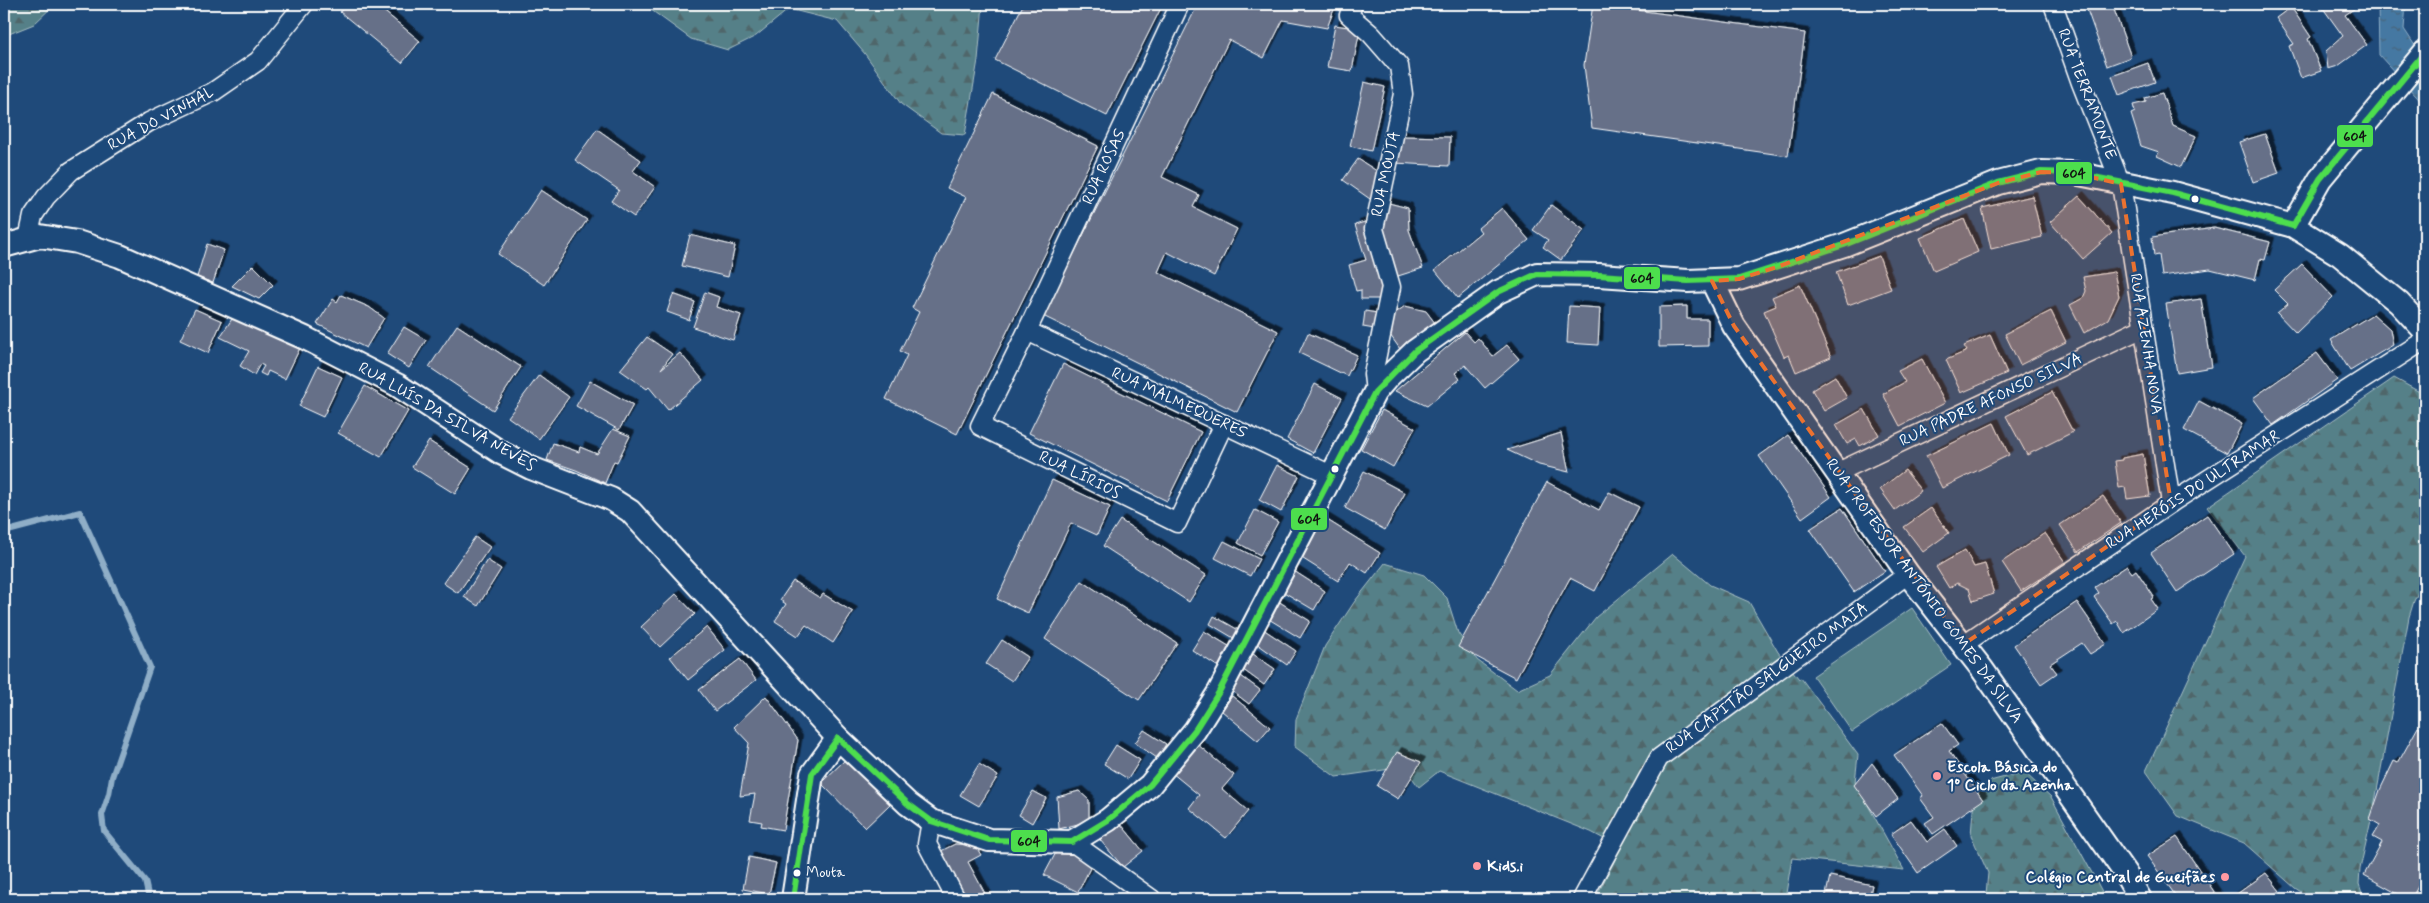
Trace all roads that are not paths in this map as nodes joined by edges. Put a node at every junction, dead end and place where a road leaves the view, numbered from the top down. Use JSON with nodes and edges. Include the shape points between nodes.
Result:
{"nodes":[{"id":1,"x":304,"y":4,"type":"edge"},
{"id":2,"x":1180,"y":4,"type":"edge"},
{"id":3,"x":1353,"y":4,"type":"edge"},
{"id":4,"x":2053,"y":4,"type":"edge"},
{"id":5,"x":2425,"y":52,"type":"edge"},
{"id":6,"x":2121,"y":184,"type":"junction"},
{"id":7,"x":2293,"y":226,"type":"junction"},
{"id":8,"x":28,"y":239,"type":"junction"},
{"id":9,"x":4,"y":246,"type":"edge"},
{"id":10,"x":1712,"y":281,"type":"junction"},
{"id":11,"x":2143,"y":328,"type":"junction"},
{"id":12,"x":2425,"y":330,"type":"edge"},
{"id":13,"x":1027,"y":331,"type":"junction"},
{"id":14,"x":2425,"y":340,"type":"edge"},
{"id":15,"x":1375,"y":392,"type":"junction"},
{"id":16,"x":1224,"y":424,"type":"junction"},
{"id":17,"x":1838,"y":472,"type":"junction"},
{"id":18,"x":1331,"y":475,"type":"junction"},
{"id":19,"x":2171,"y":503,"type":"junction"},
{"id":20,"x":1908,"y":574,"type":"junction"},
{"id":21,"x":1964,"y":644,"type":"junction"},
{"id":22,"x":838,"y":738,"type":"junction"},
{"id":23,"x":931,"y":821,"type":"junction"},
{"id":24,"x":1072,"y":842,"type":"junction"},
{"id":25,"x":793,"y":899,"type":"edge"},
{"id":26,"x":956,"y":899,"type":"edge"},
{"id":27,"x":1152,"y":899,"type":"edge"},
{"id":28,"x":1582,"y":899,"type":"edge"},
{"id":29,"x":2140,"y":899,"type":"edge"}],
"edges":[{"from":1,"to":8,"type":"street","name":"RUA DO VINHAL","via":[[258,61],[212,92],[149,122],[72,171],[46,197],[33,216]]},
{"from":2,"to":13,"type":"street","name":"RUA ROSAS"},
{"from":3,"to":15,"type":"street","name":"RUA MOUTA","via":[[1349,15],[1399,66],[1403,94],[1374,229],[1390,287],[1373,374]]},
{"from":4,"to":6,"type":"street","name":"RUA TERRAMONTE"},
{"from":5,"to":7,"type":"street","via":[[2320,179]]},
{"from":6,"to":7,"type":"street","via":[[2172,193]]},
{"from":6,"to":10,"type":"street","via":[[2074,173],[2041,172],[1998,184],[1778,268],[1739,279]]},
{"from":6,"to":11,"type":"street","name":"RUA AZENHA NOVA"},
{"from":7,"to":12,"type":"street","via":[[2340,255],[2399,303]]},
{"from":8,"to":9,"type":"street","name":"RUA LUÍS DA SILVA NEVES"},
{"from":8,"to":22,"type":"street","name":"RUA LUÍS DA SILVA NEVES","via":[[40,236],[78,242],[120,256],[305,338],[397,385],[503,454],[611,499],[630,511]]},
{"from":10,"to":15,"type":"street","via":[[1537,274],[1498,292],[1416,351]]},
{"from":10,"to":17,"type":"street","name":"RUA PROFESSOR ANTÓNIO GOMES DA SILVA","via":[[1734,326]]},
{"from":11,"to":17,"type":"street","name":"RUA PADRE AFONSO SILVA"},
{"from":11,"to":19,"type":"street","name":"RUA AZENHA NOVA"},
{"from":13,"to":16,"type":"street","name":"RUA MALMEQUERES"},
{"from":13,"to":16,"type":"street","name":"RUA LÍRIOS","via":[[980,426],[1177,523]]},
{"from":14,"to":19,"type":"street","name":"RUA HERÓIS DO ULTRAMAR"},
{"from":15,"to":18,"type":"street"},
{"from":16,"to":18,"type":"street","name":"RUA MALMEQUERES"},
{"from":17,"to":20,"type":"street","name":"RUA PROFESSOR ANTÓNIO GOMES DA SILVA"},
{"from":18,"to":24,"type":"street","via":[[1219,692],[1195,730],[1150,785],[1108,820]]},
{"from":19,"to":21,"type":"street","name":"RUA HERÓIS DO ULTRAMAR"},
{"from":20,"to":21,"type":"street","name":"RUA PROFESSOR ANTÓNIO GOMES DA SILVA"},
{"from":20,"to":28,"type":"street","name":"RUA CAPITÃO SALGUEIRO MAIA","via":[[1659,758]]},
{"from":21,"to":29,"type":"street","name":"RUA PROFESSOR ANTÓNIO GOMES DA SILVA"},
{"from":22,"to":23,"type":"street","name":"RUA LUÍS DA SILVA NEVES","via":[[908,804]]},
{"from":22,"to":25,"type":"street","via":[[812,774]]},
{"from":23,"to":24,"type":"street","name":"RUA LUÍS DA SILVA NEVES","via":[[989,840]]},
{"from":23,"to":26,"type":"street","via":[[927,844]]},
{"from":24,"to":27,"type":"street"}]}
